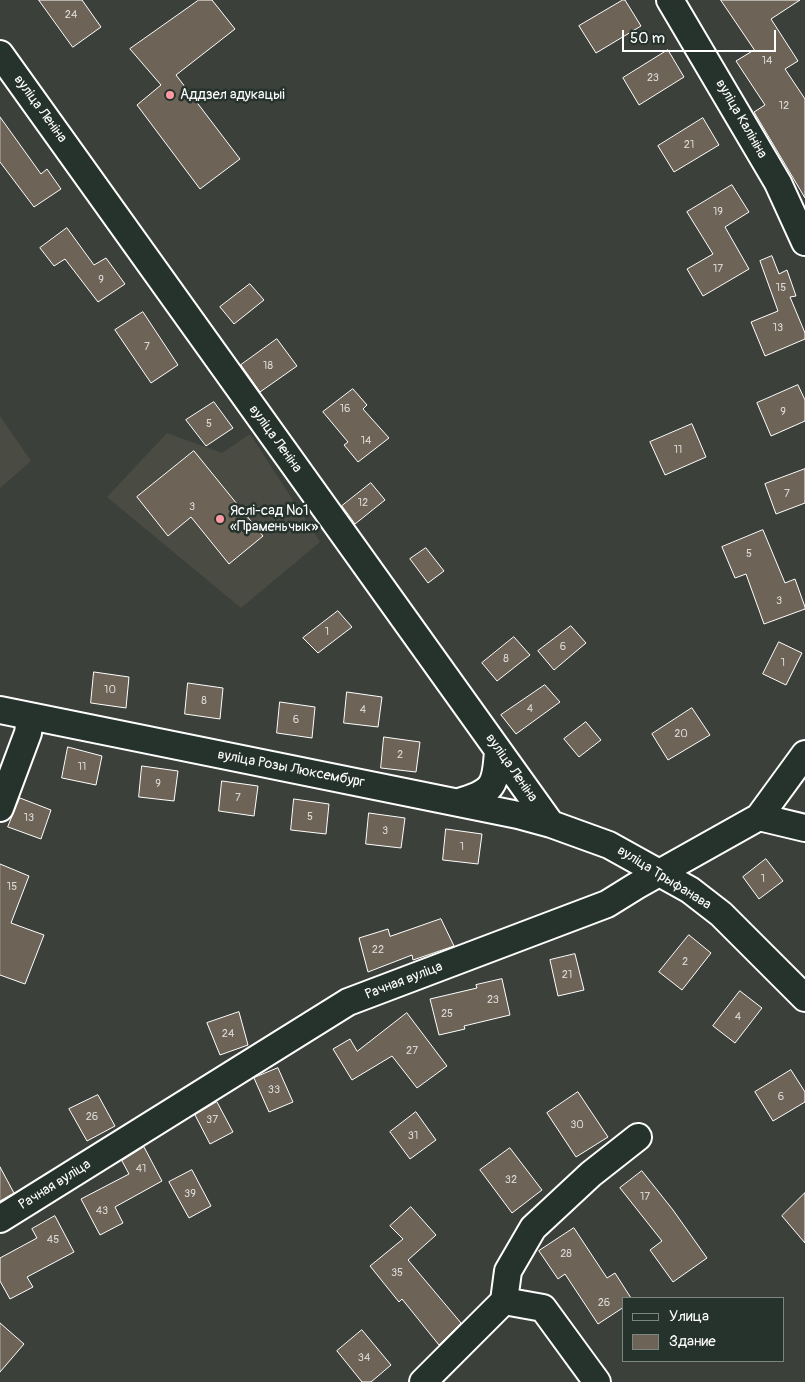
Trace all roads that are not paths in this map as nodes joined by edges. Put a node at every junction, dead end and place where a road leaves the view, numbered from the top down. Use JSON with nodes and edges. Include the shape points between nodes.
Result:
{"nodes":[{"id":1,"x":670,"y":0,"type":"edge"},
{"id":2,"x":0,"y":54,"type":"edge"},
{"id":3,"x":805,"y":242,"type":"edge"},
{"id":4,"x":0,"y":710,"type":"edge"},
{"id":5,"x":30,"y":717,"type":"junction"},
{"id":6,"x":498,"y":750,"type":"junction"},
{"id":7,"x":805,"y":754,"type":"edge"},
{"id":8,"x":459,"y":802,"type":"junction"},
{"id":9,"x":0,"y":808,"type":"edge"},
{"id":10,"x":759,"y":817,"type":"junction"},
{"id":11,"x":550,"y":824,"type":"junction"},
{"id":12,"x":805,"y":828,"type":"edge"},
{"id":13,"x":661,"y":873,"type":"junction"},
{"id":14,"x":805,"y":998,"type":"edge"},
{"id":15,"x":638,"y":1137,"type":"dead end"},
{"id":16,"x":0,"y":1219,"type":"edge"},
{"id":17,"x":504,"y":1301,"type":"junction"},
{"id":18,"x":423,"y":1382,"type":"edge"},
{"id":19,"x":597,"y":1382,"type":"edge"}],
"edges":[{"from":1,"to":3,"type":"street","name":"вуліца Калініна","via":[[778,183]]},
{"from":2,"to":6,"type":"street","name":"вуліца Леніна"},
{"from":4,"to":5,"type":"street","name":"вуліца Розы Люксембург"},
{"from":5,"to":8,"type":"street","name":"вуліца Розы Люксембург"},
{"from":5,"to":9,"type":"street","via":[[28,733]]},
{"from":6,"to":8,"type":"street","via":[[496,773],[489,788],[479,796]]},
{"from":6,"to":11,"type":"street","name":"вуліца Леніна"},
{"from":7,"to":10,"type":"street","name":"Рачная вуліца"},
{"from":8,"to":11,"type":"street","name":"вуліца Розы Люксембург"},
{"from":10,"to":12,"type":"street"},
{"from":10,"to":13,"type":"street","name":"Рачная вуліца"},
{"from":11,"to":13,"type":"street","name":"вуліца Трыфанава","via":[[609,844]]},
{"from":13,"to":14,"type":"street","name":"вуліца Трыфанава","via":[[721,914]]},
{"from":13,"to":16,"type":"street","name":"Рачная вуліца","via":[[608,904],[348,1002]]},
{"from":15,"to":17,"type":"street","via":[[591,1174],[534,1228],[508,1271]]},
{"from":17,"to":18,"type":"street"},
{"from":17,"to":19,"type":"street","via":[[543,1308]]}]}
